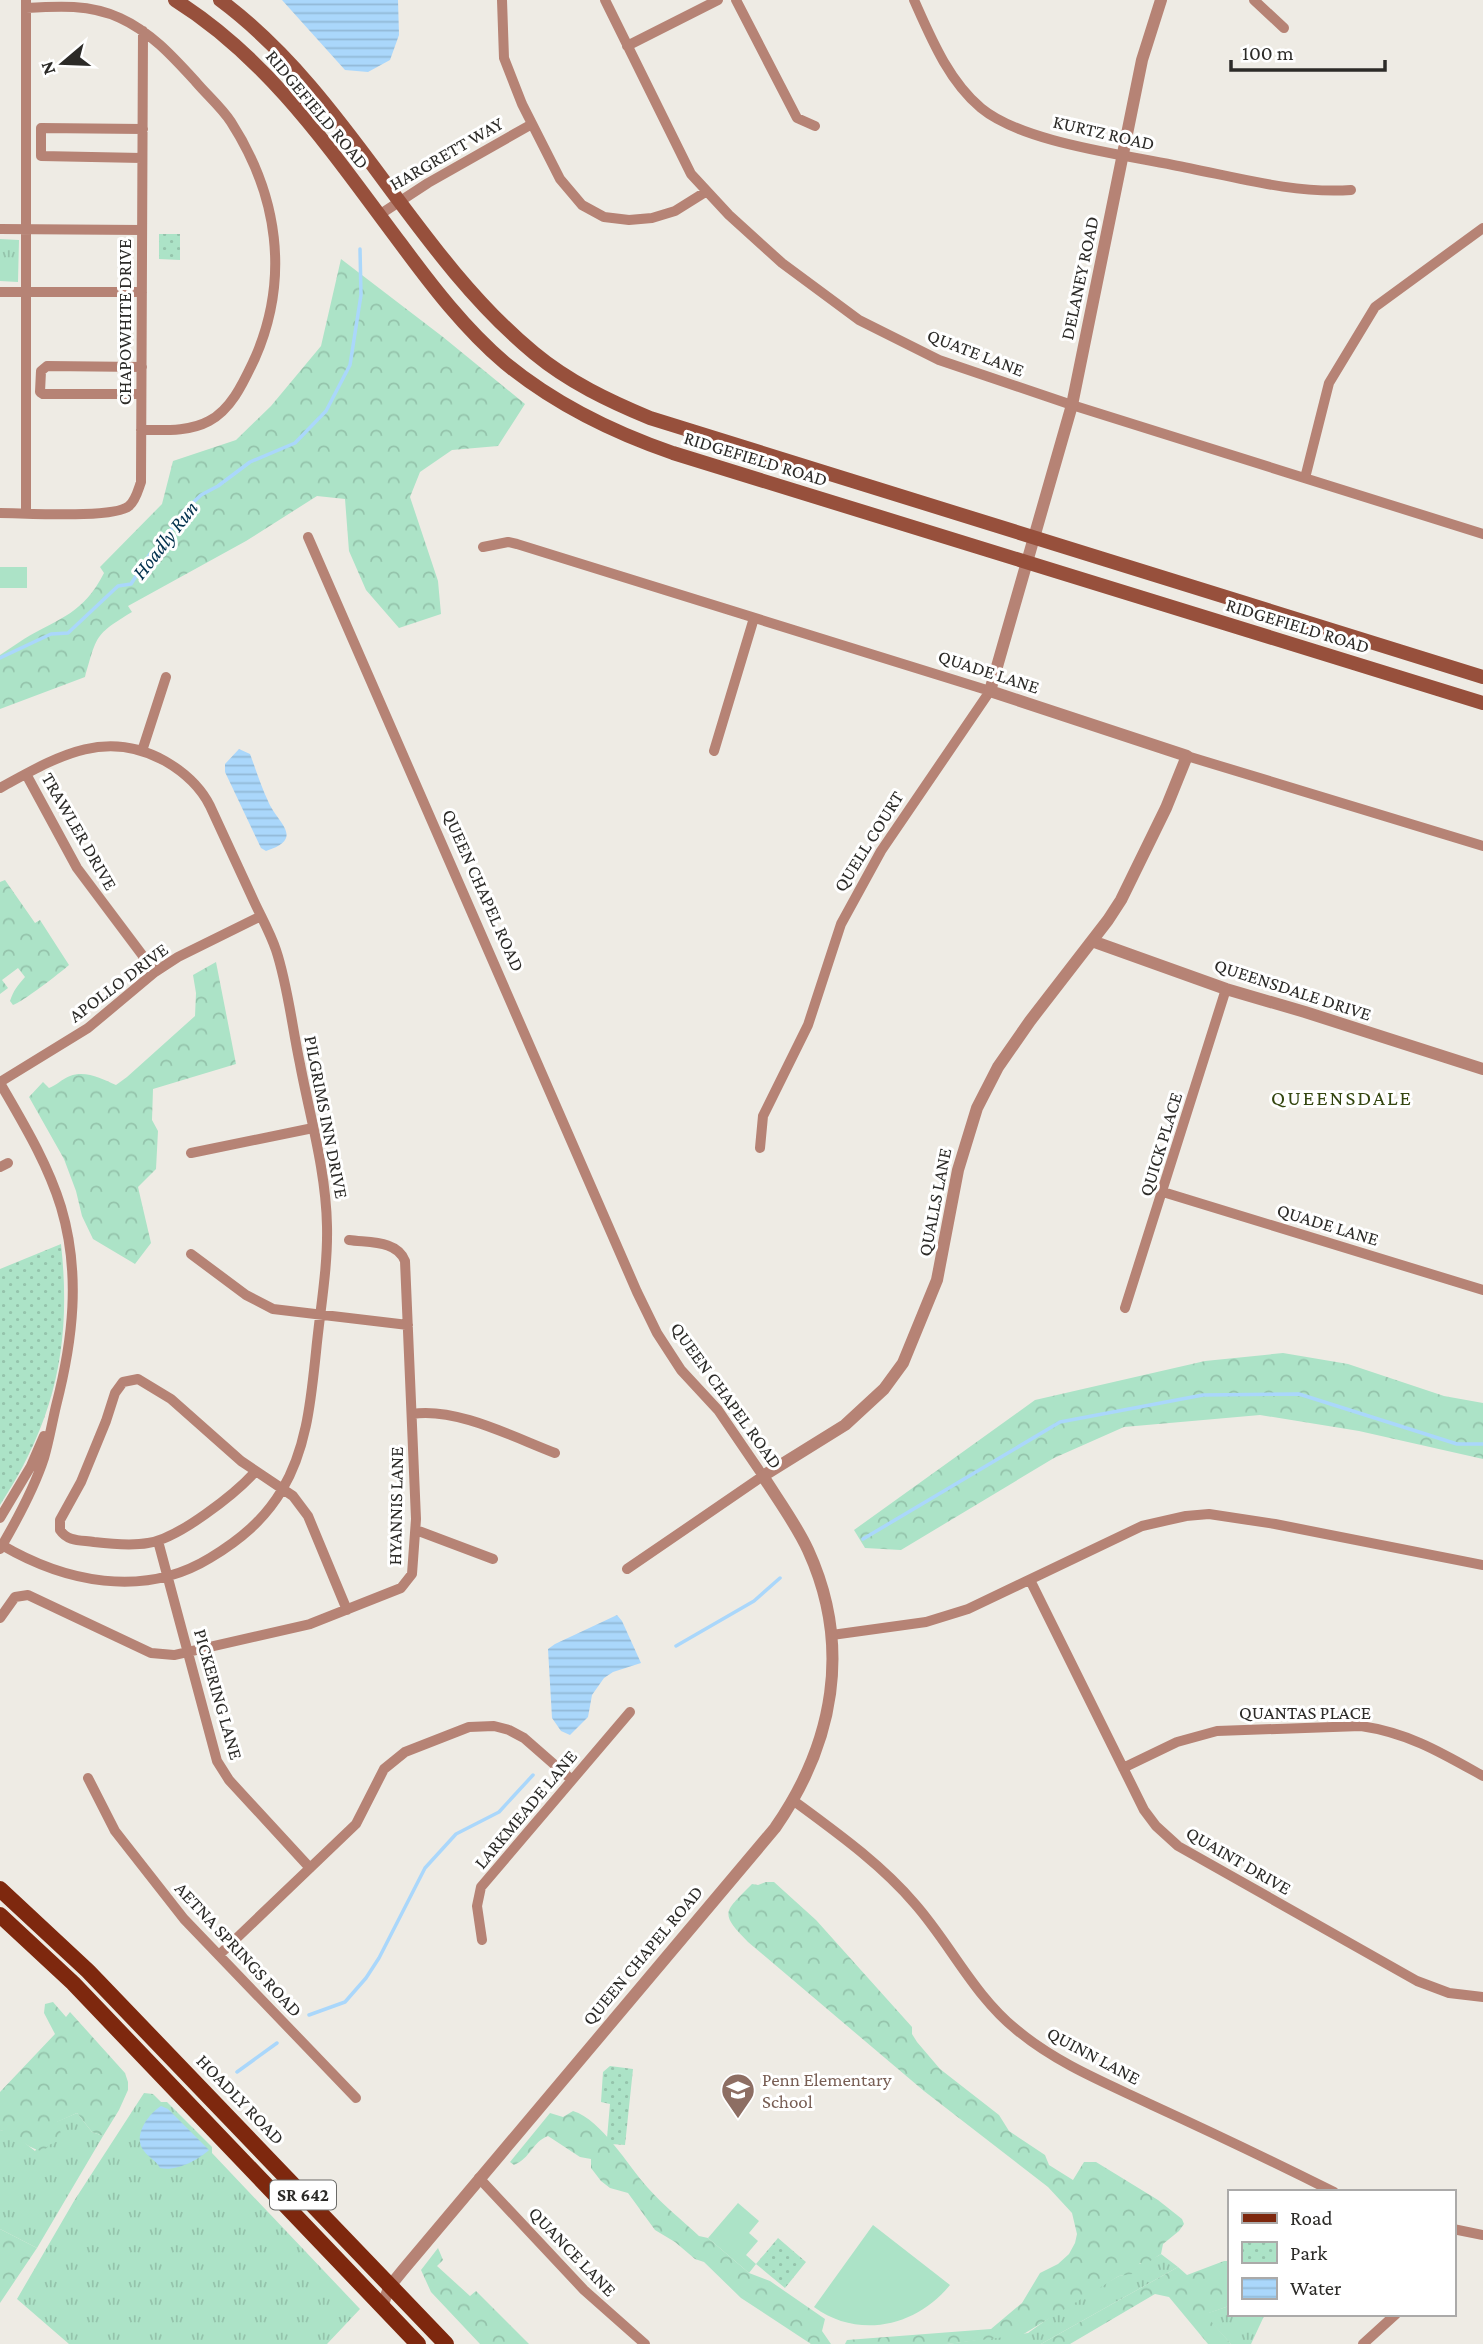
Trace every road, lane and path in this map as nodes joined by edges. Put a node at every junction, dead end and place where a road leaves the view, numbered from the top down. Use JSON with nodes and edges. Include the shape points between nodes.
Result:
{"nodes":[{"id":1,"x":175,"y":0,"type":"edge"},
{"id":2,"x":220,"y":0,"type":"edge"},
{"id":3,"x":502,"y":0,"type":"edge"},
{"id":4,"x":605,"y":0,"type":"edge"},
{"id":5,"x":718,"y":0,"type":"edge"},
{"id":6,"x":736,"y":0,"type":"edge"},
{"id":7,"x":914,"y":0,"type":"edge"},
{"id":8,"x":1161,"y":0,"type":"edge"},
{"id":9,"x":1254,"y":0,"type":"edge"},
{"id":10,"x":26,"y":4,"type":"edge"},
{"id":11,"x":1284,"y":29,"type":"dead end"},
{"id":12,"x":143,"y":31,"type":"junction"},
{"id":13,"x":627,"y":46,"type":"junction"},
{"id":14,"x":532,"y":124,"type":"junction"},
{"id":15,"x":816,"y":126,"type":"dead end"},
{"id":16,"x":143,"y":129,"type":"junction"},
{"id":17,"x":1124,"y":156,"type":"junction"},
{"id":18,"x":142,"y":158,"type":"junction"},
{"id":19,"x":1352,"y":190,"type":"dead end"},
{"id":20,"x":707,"y":191,"type":"junction"},
{"id":21,"x":400,"y":200,"type":"junction"},
{"id":22,"x":379,"y":215,"type":"junction"},
{"id":23,"x":1483,"y":228,"type":"edge"},
{"id":24,"x":0,"y":229,"type":"edge"},
{"id":25,"x":27,"y":229,"type":"junction"},
{"id":26,"x":142,"y":230,"type":"junction"},
{"id":27,"x":0,"y":292,"type":"edge"},
{"id":28,"x":26,"y":292,"type":"junction"},
{"id":29,"x":142,"y":292,"type":"junction"},
{"id":30,"x":142,"y":366,"type":"junction"},
{"id":31,"x":141,"y":394,"type":"junction"},
{"id":32,"x":1072,"y":405,"type":"junction"},
{"id":33,"x":141,"y":430,"type":"junction"},
{"id":34,"x":1305,"y":478,"type":"junction"},
{"id":35,"x":0,"y":513,"type":"edge"},
{"id":36,"x":26,"y":513,"type":"junction"},
{"id":37,"x":1483,"y":534,"type":"edge"},
{"id":38,"x":308,"y":537,"type":"dead end"},
{"id":39,"x":1034,"y":538,"type":"junction"},
{"id":40,"x":483,"y":547,"type":"dead end"},
{"id":41,"x":1026,"y":563,"type":"junction"},
{"id":42,"x":754,"y":618,"type":"junction"},
{"id":43,"x":166,"y":677,"type":"dead end"},
{"id":44,"x":1483,"y":677,"type":"edge"},
{"id":45,"x":990,"y":691,"type":"junction"},
{"id":46,"x":1483,"y":703,"type":"edge"},
{"id":47,"x":142,"y":751,"type":"junction"},
{"id":48,"x":713,"y":751,"type":"dead end"},
{"id":49,"x":1187,"y":756,"type":"junction"},
{"id":50,"x":26,"y":774,"type":"junction"},
{"id":51,"x":0,"y":788,"type":"edge"},
{"id":52,"x":1483,"y":846,"type":"edge"},
{"id":53,"x":261,"y":916,"type":"junction"},
{"id":54,"x":1092,"y":941,"type":"junction"},
{"id":55,"x":155,"y":972,"type":"junction"},
{"id":56,"x":1226,"y":989,"type":"junction"},
{"id":57,"x":1483,"y":1069,"type":"edge"},
{"id":58,"x":0,"y":1083,"type":"edge"},
{"id":59,"x":313,"y":1128,"type":"junction"},
{"id":60,"x":760,"y":1148,"type":"dead end"},
{"id":61,"x":191,"y":1153,"type":"dead end"},
{"id":62,"x":1163,"y":1192,"type":"junction"},
{"id":63,"x":349,"y":1240,"type":"dead end"},
{"id":64,"x":191,"y":1254,"type":"dead end"},
{"id":65,"x":1483,"y":1290,"type":"edge"},
{"id":66,"x":1125,"y":1308,"type":"dead end"},
{"id":67,"x":320,"y":1315,"type":"junction"},
{"id":68,"x":408,"y":1325,"type":"junction"},
{"id":69,"x":55,"y":1413,"type":"junction"},
{"id":70,"x":412,"y":1414,"type":"junction"},
{"id":71,"x":555,"y":1453,"type":"dead end"},
{"id":72,"x":255,"y":1472,"type":"junction"},
{"id":73,"x":763,"y":1476,"type":"junction"},
{"id":74,"x":284,"y":1488,"type":"junction"},
{"id":75,"x":0,"y":1518,"type":"edge"},
{"id":76,"x":416,"y":1530,"type":"junction"},
{"id":77,"x":158,"y":1541,"type":"junction"},
{"id":78,"x":1,"y":1546,"type":"edge"},
{"id":79,"x":494,"y":1559,"type":"dead end"},
{"id":80,"x":1483,"y":1565,"type":"edge"},
{"id":81,"x":627,"y":1569,"type":"dead end"},
{"id":82,"x":167,"y":1576,"type":"junction"},
{"id":83,"x":1030,"y":1580,"type":"junction"},
{"id":84,"x":347,"y":1610,"type":"junction"},
{"id":85,"x":0,"y":1618,"type":"edge"},
{"id":86,"x":832,"y":1634,"type":"junction"},
{"id":87,"x":188,"y":1652,"type":"junction"},
{"id":88,"x":629,"y":1712,"type":"dead end"},
{"id":89,"x":1123,"y":1768,"type":"junction"},
{"id":90,"x":1483,"y":1776,"type":"edge"},
{"id":91,"x":88,"y":1778,"type":"dead end"},
{"id":92,"x":572,"y":1780,"type":"junction"},
{"id":93,"x":794,"y":1801,"type":"junction"},
{"id":94,"x":310,"y":1868,"type":"junction"},
{"id":95,"x":0,"y":1889,"type":"edge"},
{"id":96,"x":0,"y":1915,"type":"edge"},
{"id":97,"x":482,"y":1940,"type":"dead end"},
{"id":98,"x":219,"y":1955,"type":"junction"},
{"id":99,"x":1483,"y":1997,"type":"edge"},
{"id":100,"x":356,"y":2098,"type":"dead end"},
{"id":101,"x":479,"y":2178,"type":"junction"},
{"id":102,"x":1330,"y":2190,"type":"edge"},
{"id":103,"x":1455,"y":2229,"type":"edge"},
{"id":104,"x":1483,"y":2235,"type":"edge"},
{"id":105,"x":390,"y":2286,"type":"junction"},
{"id":106,"x":382,"y":2305,"type":"junction"},
{"id":107,"x":1394,"y":2316,"type":"edge"},
{"id":108,"x":418,"y":2344,"type":"edge"},
{"id":109,"x":446,"y":2344,"type":"edge"},
{"id":110,"x":645,"y":2344,"type":"edge"},
{"id":111,"x":1363,"y":2344,"type":"edge"}],
"edges":[{"from":1,"to":22,"type":"main road","name":"RIDGEFIELD ROAD","via":[[218,30],[267,74]]},
{"from":2,"to":21,"type":"main road","name":"RIDGEFIELD ROAD","via":[[256,28],[298,71]]},
{"from":3,"to":14,"type":"street","via":[[504,58]]},
{"from":4,"to":13,"type":"street","name":"QUATE LANE"},
{"from":5,"to":13,"type":"street"},
{"from":6,"to":15,"type":"street","via":[[797,118]]},
{"from":7,"to":17,"type":"street","name":"KURTZ ROAD","via":[[942,59],[982,109],[1010,126]]},
{"from":8,"to":17,"type":"street","name":"DELANEY ROAD","via":[[1142,60]]},
{"from":9,"to":11,"type":"street"},
{"from":10,"to":12,"type":"street","via":[[98,10]]},
{"from":10,"to":25,"type":"street"},
{"from":12,"to":16,"type":"street","name":"CHAPOWHITE DRIVE"},
{"from":12,"to":33,"type":"street","via":[[166,48],[230,120],[256,165],[275,240],[276,284],[260,346],[225,410],[208,422],[180,430]]},
{"from":13,"to":20,"type":"street","name":"QUATE LANE","via":[[691,174]]},
{"from":14,"to":20,"type":"street","via":[[560,179],[582,205],[604,217],[652,218],[676,211]]},
{"from":14,"to":21,"type":"street","name":"HARGRETT WAY"},
{"from":16,"to":18,"type":"street","name":"CHAPOWHITE DRIVE"},
{"from":16,"to":18,"type":"street","via":[[41,128],[41,156]]},
{"from":17,"to":19,"type":"street","name":"KURTZ ROAD","via":[[1289,188]]},
{"from":17,"to":32,"type":"street","name":"DELANEY ROAD"},
{"from":18,"to":26,"type":"street","name":"CHAPOWHITE DRIVE"},
{"from":20,"to":32,"type":"street","name":"QUATE LANE","via":[[782,263],[859,320],[939,360]]},
{"from":21,"to":22,"type":"street","name":"HARGRETT WAY"},
{"from":21,"to":39,"type":"main road","name":"RIDGEFIELD ROAD","via":[[495,318],[536,355],[592,392],[650,418]]},
{"from":22,"to":41,"type":"main road","name":"RIDGEFIELD ROAD","via":[[442,297],[491,350],[535,386],[585,417],[656,447]]},
{"from":23,"to":34,"type":"street","via":[[1375,307],[1329,383]]},
{"from":24,"to":25,"type":"street"},
{"from":25,"to":26,"type":"street"},
{"from":25,"to":28,"type":"street"},
{"from":26,"to":29,"type":"street","name":"CHAPOWHITE DRIVE"},
{"from":27,"to":28,"type":"street"},
{"from":28,"to":29,"type":"street"},
{"from":28,"to":36,"type":"street"},
{"from":29,"to":30,"type":"street","name":"CHAPOWHITE DRIVE"},
{"from":30,"to":31,"type":"street","name":"CHAPOWHITE DRIVE"},
{"from":30,"to":31,"type":"street","via":[[47,366],[41,371],[40,392]]},
{"from":31,"to":33,"type":"street","name":"CHAPOWHITE DRIVE"},
{"from":32,"to":34,"type":"street","name":"QUATE LANE"},
{"from":32,"to":39,"type":"street","name":"DELANEY ROAD"},
{"from":33,"to":36,"type":"street","name":"CHAPOWHITE DRIVE","via":[[141,482],[129,506],[108,513]]},
{"from":34,"to":37,"type":"street","name":"QUATE LANE"},
{"from":35,"to":36,"type":"street","name":"CHAPOWHITE DRIVE"},
{"from":38,"to":73,"type":"street","name":"QUEEN CHAPEL ROAD","via":[[657,1333]]},
{"from":39,"to":41,"type":"street","name":"DELANEY ROAD"},
{"from":39,"to":44,"type":"main road","name":"RIDGEFIELD ROAD"},
{"from":40,"to":42,"type":"street","name":"QUADE LANE","via":[[517,544]]},
{"from":41,"to":45,"type":"street","name":"QUELL COURT"},
{"from":41,"to":46,"type":"main road","name":"RIDGEFIELD ROAD"},
{"from":42,"to":45,"type":"street","name":"QUADE LANE"},
{"from":42,"to":48,"type":"street"},
{"from":43,"to":47,"type":"street"},
{"from":45,"to":49,"type":"street","name":"QUADE LANE"},
{"from":45,"to":60,"type":"street","name":"QUELL COURT","via":[[881,851],[845,915],[808,1025],[766,1107]]},
{"from":47,"to":50,"type":"street","name":"PILGRIMS INN DRIVE","via":[[116,745],[92,747]]},
{"from":47,"to":53,"type":"street","name":"PILGRIMS INN DRIVE","via":[[176,768],[206,797]]},
{"from":49,"to":52,"type":"street","name":"QUADE LANE"},
{"from":49,"to":54,"type":"street","name":"QUALLS LANE","via":[[1140,865]]},
{"from":50,"to":51,"type":"street","name":"PILGRIMS INN DRIVE"},
{"from":50,"to":55,"type":"street","name":"TRAWLER DRIVE","via":[[77,868]]},
{"from":53,"to":55,"type":"street","name":"APOLLO DRIVE","via":[[191,949]]},
{"from":53,"to":59,"type":"street","name":"PILGRIMS INN DRIVE","via":[[278,955]]},
{"from":54,"to":56,"type":"street","name":"QUEENSDALE DRIVE"},
{"from":54,"to":73,"type":"street","name":"QUALLS LANE","via":[[1030,1021],[977,1108],[958,1170],[937,1280],[894,1378],[845,1425]]},
{"from":55,"to":58,"type":"street","name":"APOLLO DRIVE","via":[[88,1028]]},
{"from":56,"to":57,"type":"street","name":"QUEENSDALE DRIVE"},
{"from":56,"to":62,"type":"street","name":"QUICK PLACE"},
{"from":58,"to":69,"type":"street","via":[[43,1160],[69,1240],[72,1320]]},
{"from":59,"to":61,"type":"street"},
{"from":59,"to":67,"type":"street","name":"PILGRIMS INN DRIVE","via":[[327,1222]]},
{"from":62,"to":65,"type":"street","name":"QUADE LANE"},
{"from":62,"to":66,"type":"street","name":"QUICK PLACE"},
{"from":63,"to":68,"type":"street","name":"HYANNIS LANE","via":[[391,1246],[402,1254]]},
{"from":64,"to":67,"type":"street","via":[[259,1303]]},
{"from":67,"to":68,"type":"street"},
{"from":67,"to":74,"type":"street","name":"PILGRIMS INN DRIVE","via":[[307,1426]]},
{"from":68,"to":70,"type":"street","name":"HYANNIS LANE"},
{"from":69,"to":75,"type":"street"},
{"from":69,"to":78,"type":"street","via":[[39,1470]]},
{"from":70,"to":71,"type":"street","via":[[453,1415]]},
{"from":70,"to":76,"type":"street","name":"HYANNIS LANE"},
{"from":72,"to":74,"type":"street"},
{"from":72,"to":77,"type":"street","via":[[231,1494]]},
{"from":72,"to":77,"type":"street","via":[[155,1388],[138,1380],[123,1382],[60,1520],[60,1530],[70,1539],[102,1543]]},
{"from":73,"to":81,"type":"street","name":"QUALLS LANE"},
{"from":73,"to":86,"type":"street","name":"QUEEN CHAPEL ROAD","via":[[811,1558]]},
{"from":74,"to":82,"type":"street","name":"PILGRIMS INN DRIVE","via":[[246,1534],[205,1561]]},
{"from":74,"to":84,"type":"street","via":[[308,1516]]},
{"from":76,"to":79,"type":"street"},
{"from":76,"to":84,"type":"street","name":"HYANNIS LANE","via":[[414,1565],[407,1583]]},
{"from":77,"to":82,"type":"street","name":"PICKERING LANE"},
{"from":78,"to":82,"type":"street","name":"PILGRIMS INN DRIVE","via":[[74,1577],[118,1582]]},
{"from":80,"to":83,"type":"street","via":[[1209,1514],[1142,1526]]},
{"from":82,"to":87,"type":"street","name":"PICKERING LANE"},
{"from":83,"to":86,"type":"street","via":[[945,1617]]},
{"from":83,"to":89,"type":"street","name":"QUAINT DRIVE"},
{"from":84,"to":87,"type":"street","name":"HYANNIS LANE","via":[[310,1624]]},
{"from":85,"to":87,"type":"street","name":"HYANNIS LANE","via":[[15,1597],[28,1595],[151,1653]]},
{"from":86,"to":93,"type":"street","name":"QUEEN CHAPEL ROAD","via":[[824,1730]]},
{"from":87,"to":94,"type":"street","name":"PICKERING LANE","via":[[222,1771]]},
{"from":88,"to":92,"type":"street","name":"LARKMEADE LANE"},
{"from":89,"to":90,"type":"street","name":"QUANTAS PLACE","via":[[1177,1742],[1217,1731],[1351,1726],[1404,1735]]},
{"from":89,"to":99,"type":"street","name":"QUAINT DRIVE","via":[[1144,1810],[1178,1846],[1417,1981],[1449,1993]]},
{"from":91,"to":98,"type":"street","name":"AETNA SPRINGS ROAD","via":[[116,1831],[184,1919]]},
{"from":92,"to":94,"type":"street","via":[[515,1733],[494,1726],[469,1727],[390,1762],[356,1824]]},
{"from":92,"to":97,"type":"street","name":"LARKMEADE LANE","via":[[481,1887],[477,1906]]},
{"from":93,"to":101,"type":"street","name":"QUEEN CHAPEL ROAD"},
{"from":93,"to":102,"type":"street","name":"QUINN LANE","via":[[895,1883],[931,1923],[980,1994],[1036,2045],[1105,2083]]},
{"from":94,"to":98,"type":"street"},
{"from":95,"to":105,"type":"main road","name":"HOADLY ROAD","number":"SR 642","via":[[88,1971]]},
{"from":96,"to":106,"type":"main road","number":"SR 642","via":[[82,1992]]},
{"from":98,"to":100,"type":"street","name":"AETNA SPRINGS ROAD"},
{"from":101,"to":105,"type":"street","name":"QUEEN CHAPEL ROAD"},
{"from":101,"to":110,"type":"street","name":"QUANCE LANE","via":[[584,2290]]},
{"from":103,"to":104,"type":"street"},
{"from":105,"to":106,"type":"street","name":"QUEEN CHAPEL ROAD"},
{"from":105,"to":109,"type":"main road","name":"HOADLY ROAD","number":"SR 642"},
{"from":106,"to":108,"type":"main road","number":"SR 642"},
{"from":107,"to":111,"type":"street"}]}
